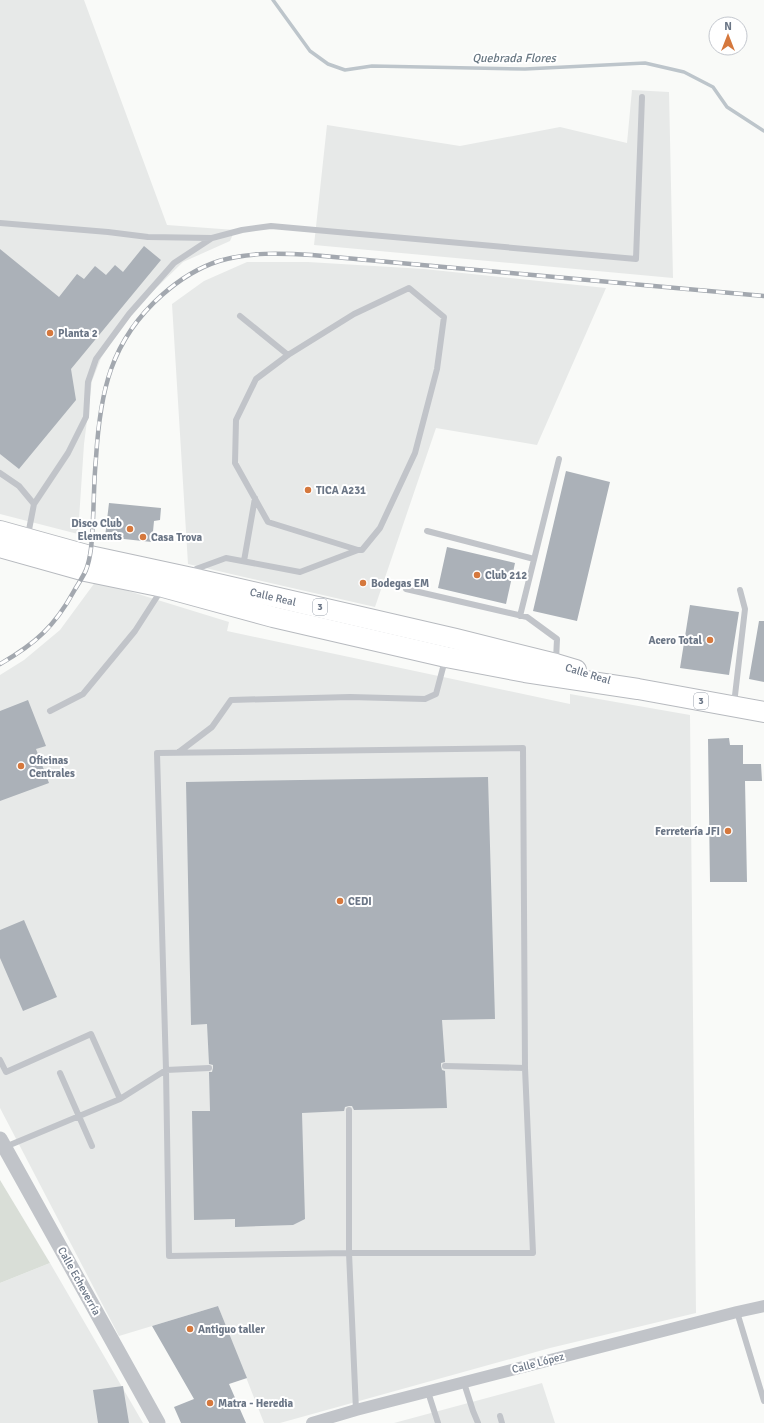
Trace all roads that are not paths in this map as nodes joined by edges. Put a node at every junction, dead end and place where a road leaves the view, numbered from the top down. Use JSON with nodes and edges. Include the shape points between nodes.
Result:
{"nodes":[{"id":1,"x":642,"y":97,"type":"dead end"},
{"id":2,"x":0,"y":223,"type":"edge"},
{"id":3,"x":212,"y":238,"type":"junction"},
{"id":4,"x":240,"y":316,"type":"dead end"},
{"id":5,"x":288,"y":355,"type":"junction"},
{"id":6,"x":559,"y":459,"type":"dead end"},
{"id":7,"x":0,"y":473,"type":"edge"},
{"id":8,"x":254,"y":498,"type":"junction"},
{"id":9,"x":34,"y":504,"type":"junction"},
{"id":10,"x":0,"y":531,"type":"edge"},
{"id":11,"x":427,"y":531,"type":"dead end"},
{"id":12,"x":28,"y":539,"type":"junction"},
{"id":13,"x":0,"y":547,"type":"edge"},
{"id":14,"x":358,"y":550,"type":"junction"},
{"id":15,"x":534,"y":559,"type":"junction"},
{"id":16,"x":244,"y":561,"type":"junction"},
{"id":17,"x":192,"y":578,"type":"junction"},
{"id":18,"x":163,"y":587,"type":"junction"},
{"id":19,"x":406,"y":590,"type":"dead end"},
{"id":20,"x":740,"y":590,"type":"dead end"},
{"id":21,"x":520,"y":616,"type":"junction"},
{"id":22,"x":409,"y":628,"type":"junction"},
{"id":23,"x":500,"y":650,"type":"junction"},
{"id":24,"x":446,"y":657,"type":"junction"},
{"id":25,"x":556,"y":664,"type":"junction"},
{"id":26,"x":638,"y":690,"type":"junction"},
{"id":27,"x":734,"y":707,"type":"junction"},
{"id":28,"x":50,"y":711,"type":"dead end"},
{"id":29,"x":764,"y":712,"type":"edge"},
{"id":30,"x":179,"y":752,"type":"junction"},
{"id":31,"x":0,"y":1060,"type":"edge"},
{"id":32,"x":445,"y":1066,"type":"dead end"},
{"id":33,"x":209,"y":1068,"type":"dead end"},
{"id":34,"x":526,"y":1068,"type":"junction"},
{"id":35,"x":166,"y":1070,"type":"junction"},
{"id":36,"x":60,"y":1073,"type":"dead end"},
{"id":37,"x":120,"y":1099,"type":"junction"},
{"id":38,"x":349,"y":1110,"type":"dead end"},
{"id":39,"x":79,"y":1116,"type":"junction"},
{"id":40,"x":2,"y":1143,"type":"edge"},
{"id":41,"x":92,"y":1146,"type":"dead end"},
{"id":42,"x":349,"y":1253,"type":"junction"},
{"id":43,"x":764,"y":1306,"type":"edge"},
{"id":44,"x":737,"y":1312,"type":"junction"},
{"id":45,"x":464,"y":1383,"type":"junction"},
{"id":46,"x":428,"y":1392,"type":"junction"},
{"id":47,"x":764,"y":1401,"type":"edge"},
{"id":48,"x":356,"y":1410,"type":"junction"},
{"id":49,"x":500,"y":1416,"type":"dead end"},
{"id":50,"x":158,"y":1423,"type":"edge"},
{"id":51,"x":312,"y":1423,"type":"edge"},
{"id":52,"x":438,"y":1423,"type":"edge"},
{"id":53,"x":478,"y":1423,"type":"edge"},
{"id":54,"x":502,"y":1423,"type":"edge"}],
"edges":[{"from":1,"to":3,"type":"lane","via":[[636,259],[271,226]]},
{"from":2,"to":3,"type":"lane","via":[[148,237]]},
{"from":3,"to":9,"type":"lane","via":[[174,263],[129,314],[96,359],[88,382],[86,417],[68,453]]},
{"from":4,"to":5,"type":"lane"},
{"from":5,"to":8,"type":"lane","via":[[256,379],[236,420],[236,463]]},
{"from":5,"to":14,"type":"lane","via":[[354,314],[409,288],[444,317],[437,368],[414,453],[380,528],[362,550]]},
{"from":6,"to":15,"type":"lane"},
{"from":7,"to":9,"type":"lane","via":[[19,486]]},
{"from":8,"to":14,"type":"lane","via":[[268,522]]},
{"from":8,"to":16,"type":"lane"},
{"from":9,"to":12,"type":"lane"},
{"from":10,"to":12,"type":"main road","name":"Calle Real","number":"3"},
{"from":11,"to":15,"type":"lane"},
{"from":12,"to":17,"type":"main road","name":"Calle Real","number":"3","via":[[90,556]]},
{"from":13,"to":18,"type":"main road","name":"Calle Real","number":"3","via":[[86,571]]},
{"from":14,"to":16,"type":"lane","via":[[300,572]]},
{"from":15,"to":21,"type":"lane"},
{"from":16,"to":17,"type":"lane","via":[[226,558],[196,569]]},
{"from":17,"to":22,"type":"main road","name":"Calle Real","number":"3"},
{"from":18,"to":24,"type":"main road","name":"Calle Real","number":"3","via":[[273,617]]},
{"from":18,"to":28,"type":"lane","via":[[135,631],[83,694]]},
{"from":19,"to":21,"type":"lane"},
{"from":20,"to":27,"type":"lane","via":[[745,609]]},
{"from":21,"to":25,"type":"lane","via":[[527,617],[557,639]]},
{"from":22,"to":23,"type":"main road","name":"Calle Real","number":"3"},
{"from":22,"to":24,"type":"main road"},
{"from":23,"to":24,"type":"main road","via":[[459,652]]},
{"from":23,"to":25,"type":"main road","name":"Calle Real","number":"3"},
{"from":24,"to":26,"type":"main road","name":"Calle Real","number":"3"},
{"from":24,"to":30,"type":"lane","via":[[436,694],[431,698],[231,700],[212,727]]},
{"from":25,"to":26,"type":"main road","name":"Calle Real","number":"3"},
{"from":26,"to":27,"type":"main road","name":"Calle Real","number":"3"},
{"from":27,"to":29,"type":"main road","name":"Calle Real","number":"3"},
{"from":30,"to":34,"type":"lane","via":[[523,748]]},
{"from":30,"to":35,"type":"lane","via":[[157,753]]},
{"from":31,"to":37,"type":"lane","via":[[6,1072],[91,1034]]},
{"from":32,"to":34,"type":"lane"},
{"from":33,"to":35,"type":"lane"},
{"from":34,"to":42,"type":"lane","via":[[532,1253]]},
{"from":35,"to":37,"type":"lane"},
{"from":35,"to":42,"type":"lane","via":[[168,1256]]},
{"from":36,"to":39,"type":"lane"},
{"from":37,"to":39,"type":"lane"},
{"from":38,"to":42,"type":"lane"},
{"from":39,"to":40,"type":"lane"},
{"from":39,"to":41,"type":"lane"},
{"from":40,"to":50,"type":"street","name":"Calle Echeverría"},
{"from":42,"to":48,"type":"lane"},
{"from":43,"to":44,"type":"street","name":"Calle López"},
{"from":44,"to":45,"type":"street","name":"Calle López"},
{"from":44,"to":47,"type":"lane"},
{"from":45,"to":46,"type":"street","name":"Calle López"},
{"from":45,"to":53,"type":"lane"},
{"from":46,"to":48,"type":"street","name":"Calle López"},
{"from":46,"to":52,"type":"lane"},
{"from":48,"to":51,"type":"street","name":"Calle López"},
{"from":49,"to":54,"type":"lane"}]}
